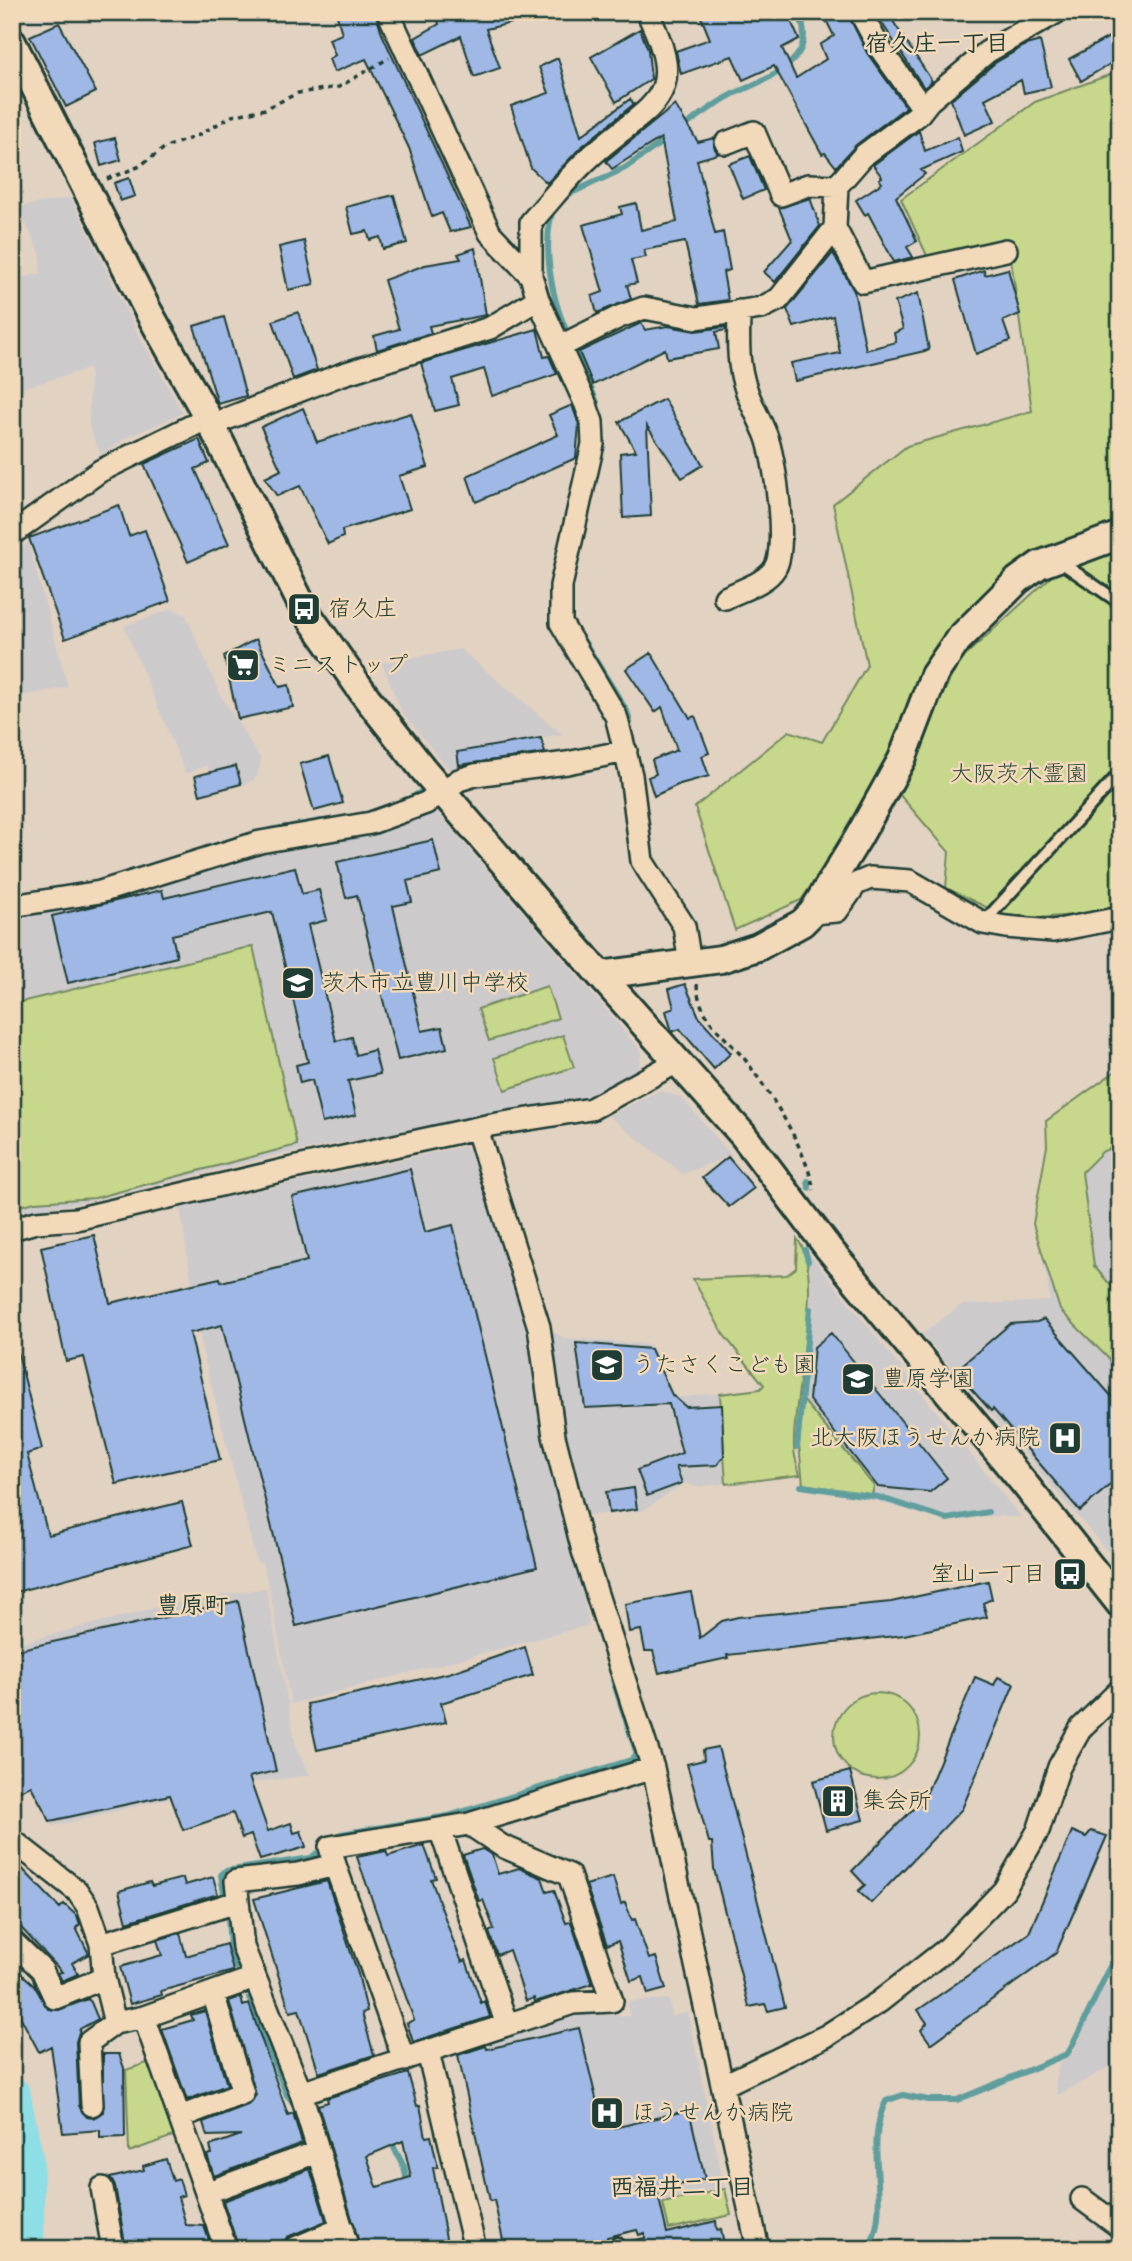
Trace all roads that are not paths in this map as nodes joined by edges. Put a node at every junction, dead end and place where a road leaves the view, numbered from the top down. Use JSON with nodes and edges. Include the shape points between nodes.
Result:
{"nodes":[{"id":1,"x":388,"y":12,"type":"edge"},
{"id":2,"x":647,"y":12,"type":"edge"},
{"id":3,"x":860,"y":12,"type":"edge"},
{"id":4,"x":1056,"y":12,"type":"edge"},
{"id":5,"x":12,"y":42,"type":"edge"},
{"id":6,"x":922,"y":107,"type":"junction"},
{"id":7,"x":726,"y":143,"type":"dead end"},
{"id":8,"x":837,"y":186,"type":"junction"},
{"id":9,"x":835,"y":228,"type":"junction"},
{"id":10,"x":1006,"y":250,"type":"dead end"},
{"id":11,"x":531,"y":276,"type":"junction"},
{"id":12,"x":538,"y":299,"type":"junction"},
{"id":13,"x":738,"y":311,"type":"junction"},
{"id":14,"x":561,"y":346,"type":"junction"},
{"id":15,"x":210,"y":422,"type":"junction"},
{"id":16,"x":12,"y":534,"type":"edge"},
{"id":17,"x":1120,"y":535,"type":"edge"},
{"id":18,"x":1054,"y":557,"type":"junction"},
{"id":19,"x":725,"y":598,"type":"dead end"},
{"id":20,"x":1120,"y":603,"type":"edge"},
{"id":21,"x":626,"y":751,"type":"junction"},
{"id":22,"x":1120,"y":773,"type":"edge"},
{"id":23,"x":442,"y":791,"type":"junction"},
{"id":24,"x":12,"y":906,"type":"edge"},
{"id":25,"x":812,"y":913,"type":"junction"},
{"id":26,"x":1120,"y":918,"type":"edge"},
{"id":27,"x":983,"y":923,"type":"junction"},
{"id":28,"x":690,"y":963,"type":"junction"},
{"id":29,"x":600,"y":975,"type":"junction"},
{"id":30,"x":677,"y":1062,"type":"junction"},
{"id":31,"x":477,"y":1129,"type":"junction"},
{"id":32,"x":12,"y":1229,"type":"edge"},
{"id":33,"x":1120,"y":1604,"type":"edge"},
{"id":34,"x":1120,"y":1690,"type":"edge"},
{"id":35,"x":653,"y":1768,"type":"junction"},
{"id":36,"x":468,"y":1824,"type":"junction"},
{"id":37,"x":440,"y":1829,"type":"junction"},
{"id":38,"x":12,"y":1840,"type":"edge"},
{"id":39,"x":335,"y":1865,"type":"junction"},
{"id":40,"x":237,"y":1902,"type":"junction"},
{"id":41,"x":12,"y":1941,"type":"edge"},
{"id":42,"x":102,"y":1944,"type":"junction"},
{"id":43,"x":104,"y":1978,"type":"junction"},
{"id":44,"x":254,"y":1978,"type":"junction"},
{"id":45,"x":213,"y":1993,"type":"junction"},
{"id":46,"x":144,"y":2017,"type":"junction"},
{"id":47,"x":115,"y":2023,"type":"junction"},
{"id":48,"x":507,"y":2025,"type":"junction"},
{"id":49,"x":428,"y":2052,"type":"junction"},
{"id":50,"x":404,"y":2060,"type":"junction"},
{"id":51,"x":724,"y":2085,"type":"junction"},
{"id":52,"x":301,"y":2093,"type":"junction"},
{"id":53,"x":92,"y":2105,"type":"dead end"},
{"id":54,"x":180,"y":2117,"type":"junction"},
{"id":55,"x":317,"y":2152,"type":"junction"},
{"id":56,"x":102,"y":2188,"type":"dead end"},
{"id":57,"x":208,"y":2192,"type":"junction"},
{"id":58,"x":1082,"y":2199,"type":"dead end"},
{"id":59,"x":1120,"y":2227,"type":"edge"},
{"id":60,"x":346,"y":2238,"type":"edge"},
{"id":61,"x":113,"y":2249,"type":"edge"},
{"id":62,"x":226,"y":2249,"type":"edge"},
{"id":63,"x":293,"y":2249,"type":"edge"},
{"id":64,"x":475,"y":2249,"type":"edge"},
{"id":65,"x":758,"y":2249,"type":"edge"}],
"edges":[{"from":1,"to":11,"type":"street","via":[[490,233]]},
{"from":2,"to":11,"type":"street","via":[[667,66],[663,93],[653,107],[588,158],[531,222]]},
{"from":3,"to":6,"type":"street"},
{"from":4,"to":6,"type":"street","via":[[987,52]]},
{"from":5,"to":15,"type":"street","via":[[147,309]]},
{"from":6,"to":8,"type":"street","via":[[918,116],[864,155]]},
{"from":7,"to":8,"type":"street","via":[[754,132],[781,195],[808,185]]},
{"from":8,"to":9,"type":"street"},
{"from":9,"to":10,"type":"street","via":[[863,282]]},
{"from":9,"to":13,"type":"street","via":[[779,299],[761,308]]},
{"from":11,"to":12,"type":"street"},
{"from":12,"to":14,"type":"street"},
{"from":12,"to":15,"type":"street","via":[[490,328]]},
{"from":13,"to":14,"type":"street","via":[[697,318],[644,308]]},
{"from":13,"to":19,"type":"street","via":[[740,368],[766,435],[774,473],[779,555],[775,568],[760,581]]},
{"from":14,"to":21,"type":"street","via":[[594,433],[561,586],[561,623],[612,707]]},
{"from":15,"to":16,"type":"street","via":[[100,471]]},
{"from":15,"to":23,"type":"street","via":[[304,609],[367,698]]},
{"from":17,"to":18,"type":"street"},
{"from":18,"to":20,"type":"lane"},
{"from":18,"to":25,"type":"street","via":[[1018,580],[944,658],[902,759]]},
{"from":21,"to":23,"type":"street","via":[[494,770],[459,780]]},
{"from":21,"to":28,"type":"street","via":[[642,861],[684,926]]},
{"from":22,"to":27,"type":"lane"},
{"from":23,"to":24,"type":"street","via":[[400,815],[371,823],[260,842],[100,892]]},
{"from":23,"to":29,"type":"street"},
{"from":25,"to":27,"type":"street","via":[[837,911],[856,884],[870,878],[910,881]]},
{"from":25,"to":28,"type":"street","via":[[758,947],[721,960]]},
{"from":26,"to":27,"type":"street","via":[[1053,931]]},
{"from":28,"to":29,"type":"street"},
{"from":29,"to":30,"type":"street"},
{"from":30,"to":31,"type":"street","via":[[591,1109]]},
{"from":30,"to":33,"type":"street","via":[[743,1135],[829,1249]]},
{"from":31,"to":32,"type":"street","via":[[76,1219]]},
{"from":31,"to":35,"type":"street","via":[[539,1327],[554,1436],[583,1552]]},
{"from":34,"to":51,"type":"street","via":[[1082,1728],[1059,1767],[1038,1831],[1004,1890],[948,1948],[826,2036]]},
{"from":35,"to":36,"type":"street"},
{"from":35,"to":51,"type":"street"},
{"from":36,"to":37,"type":"street"},
{"from":36,"to":48,"type":"street","via":[[502,1846],[569,1875],[612,2001],[573,2003]]},
{"from":37,"to":39,"type":"street","via":[[330,1847]]},
{"from":37,"to":48,"type":"street"},
{"from":38,"to":42,"type":"street","via":[[76,1891],[88,1907]]},
{"from":39,"to":40,"type":"street","via":[[236,1881]]},
{"from":39,"to":50,"type":"street"},
{"from":40,"to":42,"type":"street"},
{"from":40,"to":44,"type":"street","via":[[243,1947]]},
{"from":41,"to":43,"type":"street","via":[[42,1970],[55,1998]]},
{"from":42,"to":43,"type":"street"},
{"from":43,"to":47,"type":"street"},
{"from":44,"to":45,"type":"street"},
{"from":44,"to":52,"type":"street"},
{"from":45,"to":46,"type":"street"},
{"from":45,"to":54,"type":"street","via":[[243,2093]]},
{"from":46,"to":47,"type":"street"},
{"from":46,"to":54,"type":"street"},
{"from":47,"to":53,"type":"street","via":[[89,2042]]},
{"from":48,"to":49,"type":"street"},
{"from":49,"to":50,"type":"street"},
{"from":49,"to":64,"type":"street"},
{"from":50,"to":52,"type":"street"},
{"from":51,"to":65,"type":"street"},
{"from":52,"to":55,"type":"street"},
{"from":54,"to":57,"type":"street"},
{"from":55,"to":57,"type":"street"},
{"from":55,"to":60,"type":"street"},
{"from":56,"to":61,"type":"street"},
{"from":57,"to":62,"type":"street"},
{"from":58,"to":59,"type":"street"},
{"from":60,"to":63,"type":"street"}]}
